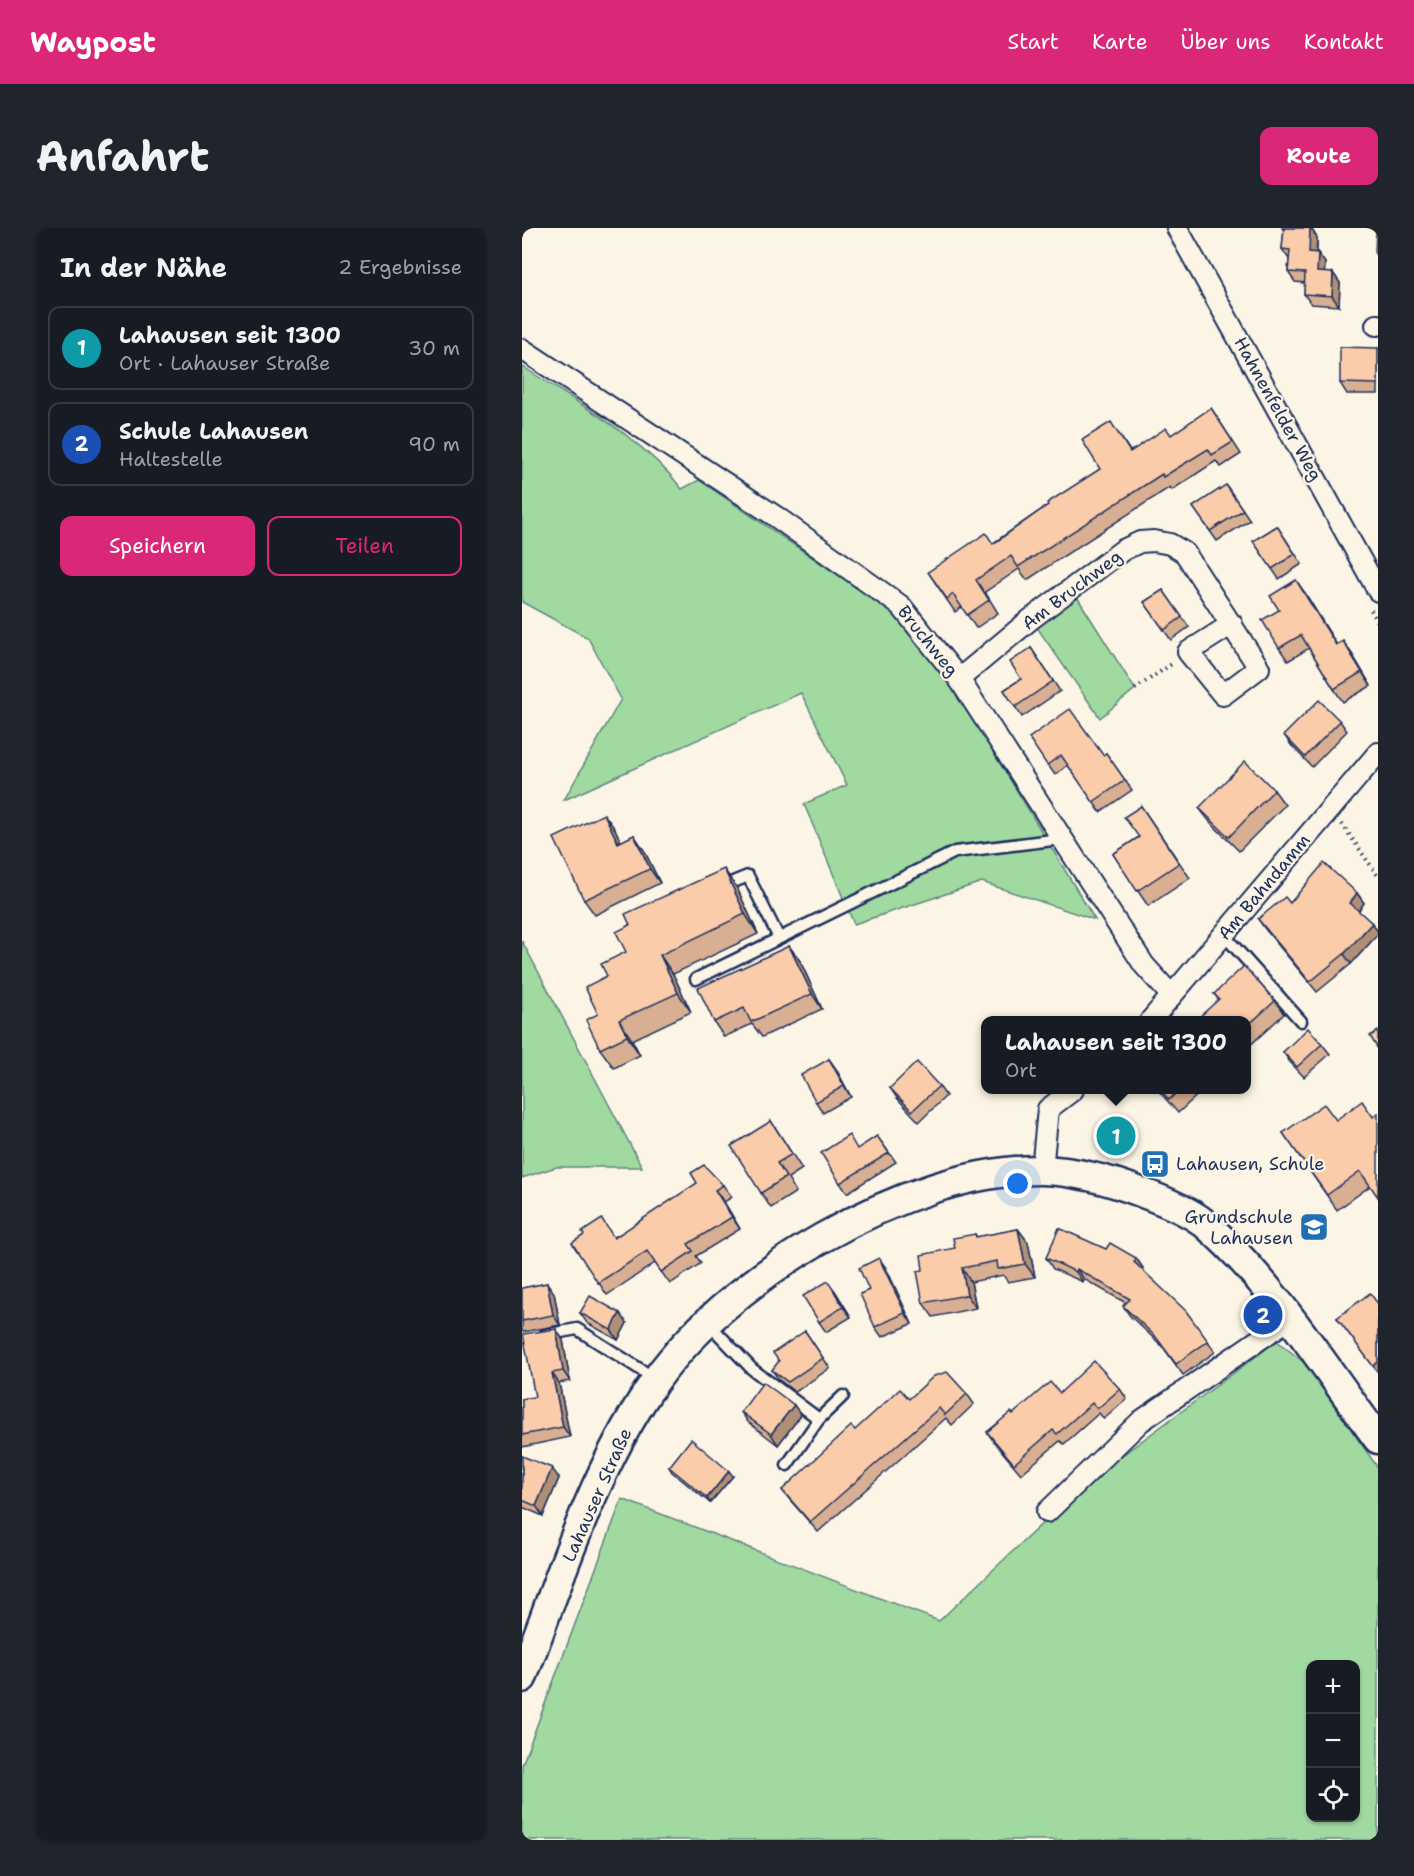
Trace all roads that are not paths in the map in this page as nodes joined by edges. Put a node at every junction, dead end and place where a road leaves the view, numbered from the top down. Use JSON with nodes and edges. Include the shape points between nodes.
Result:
{"nodes":[{"id":1,"x":1177,"y":228,"type":"edge"},
{"id":2,"x":522,"y":348,"type":"edge"},
{"id":3,"x":1378,"y":591,"type":"edge"},
{"id":4,"x":1232,"y":624,"type":"junction"},
{"id":5,"x":959,"y":679,"type":"junction"},
{"id":6,"x":1378,"y":753,"type":"edge"},
{"id":7,"x":1061,"y":839,"type":"junction"},
{"id":8,"x":715,"y":890,"type":"edge"},
{"id":9,"x":1224,"y":935,"type":"junction"},
{"id":10,"x":779,"y":938,"type":"junction"},
{"id":11,"x":696,"y":979,"type":"dead end"},
{"id":12,"x":1171,"y":995,"type":"junction"},
{"id":13,"x":1154,"y":1016,"type":"edge"},
{"id":14,"x":1301,"y":1021,"type":"dead end"},
{"id":15,"x":1067,"y":1094,"type":"edge"},
{"id":16,"x":1042,"y":1170,"type":"junction"},
{"id":17,"x":1290,"y":1318,"type":"junction"},
{"id":18,"x":707,"y":1323,"type":"junction"},
{"id":19,"x":533,"y":1338,"type":"edge"},
{"id":20,"x":657,"y":1380,"type":"junction"},
{"id":21,"x":843,"y":1396,"type":"dead end"},
{"id":22,"x":819,"y":1419,"type":"junction"},
{"id":23,"x":1378,"y":1439,"type":"edge"},
{"id":24,"x":787,"y":1465,"type":"dead end"},
{"id":25,"x":1047,"y":1512,"type":"dead end"},
{"id":26,"x":522,"y":1678,"type":"edge"}],
"edges":[{"from":1,"to":3,"type":"street","name":"Hahnenfelder Weg"},
{"from":2,"to":5,"type":"street","name":"Bruchweg","via":[[775,516],[901,606]]},
{"from":4,"to":4,"type":"street","name":"Am Bruchweg","via":[[1259,668],[1223,695],[1188,652]]},
{"from":4,"to":5,"type":"street","name":"Am Bruchweg","via":[[1185,553],[1170,544],[1140,542],[1072,587]]},
{"from":5,"to":7,"type":"street","name":"Bruchweg"},
{"from":6,"to":9,"type":"street","name":"Am Bahndamm"},
{"from":7,"to":10,"type":"lane","via":[[955,852]]},
{"from":7,"to":12,"type":"street","name":"Bruchweg","via":[[1144,965]]},
{"from":8,"to":10,"type":"lane","via":[[748,876]]},
{"from":9,"to":12,"type":"street","name":"Am Bahndamm"},
{"from":9,"to":14,"type":"lane"},
{"from":10,"to":11,"type":"lane"},
{"from":12,"to":13,"type":"street","name":"Am Bahndamm"},
{"from":15,"to":16,"type":"street","via":[[1048,1110]]},
{"from":16,"to":17,"type":"street","name":"Lahauser Straße","via":[[1104,1178],[1152,1196],[1202,1222]]},
{"from":16,"to":18,"type":"street","name":"Lahauser Straße","via":[[1001,1173],[946,1186],[860,1217],[804,1247]]},
{"from":17,"to":23,"type":"street","name":"Lahauser Straße"},
{"from":17,"to":25,"type":"street","via":[[1141,1421]]},
{"from":18,"to":20,"type":"street","name":"Lahauser Straße"},
{"from":18,"to":22,"type":"lane","via":[[752,1369]]},
{"from":19,"to":20,"type":"lane","via":[[577,1329]]},
{"from":20,"to":26,"type":"street","name":"Lahauser Straße","via":[[615,1446]]},
{"from":21,"to":22,"type":"lane"},
{"from":22,"to":24,"type":"lane"}]}
